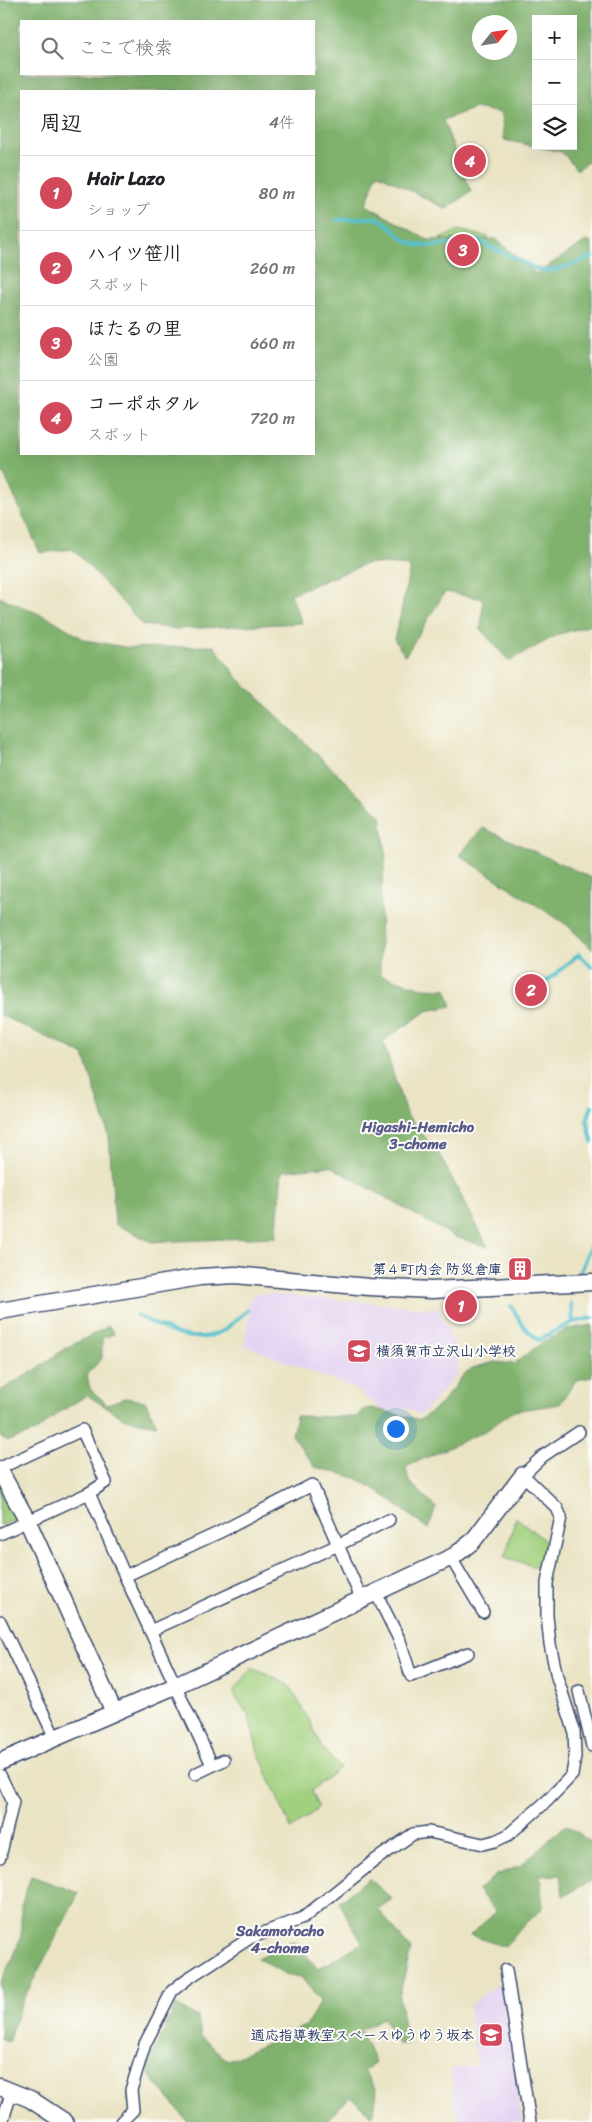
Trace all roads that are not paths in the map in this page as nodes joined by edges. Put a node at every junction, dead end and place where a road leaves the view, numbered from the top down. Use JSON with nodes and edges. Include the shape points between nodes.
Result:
{"nodes":[{"id":1,"x":592,"y":1282,"type":"edge"},
{"id":2,"x":0,"y":1311,"type":"edge"},
{"id":3,"x":579,"y":1432,"type":"dead end"},
{"id":4,"x":0,"y":1469,"type":"edge"},
{"id":5,"x":523,"y":1475,"type":"junction"},
{"id":6,"x":89,"y":1493,"type":"junction"},
{"id":7,"x":389,"y":1520,"type":"dead end"},
{"id":8,"x":28,"y":1522,"type":"junction"},
{"id":9,"x":0,"y":1534,"type":"edge"},
{"id":10,"x":338,"y":1545,"type":"junction"},
{"id":11,"x":451,"y":1558,"type":"junction"},
{"id":12,"x":125,"y":1576,"type":"junction"},
{"id":13,"x":369,"y":1596,"type":"junction"},
{"id":14,"x":483,"y":1612,"type":"dead end"},
{"id":15,"x":0,"y":1620,"type":"edge"},
{"id":16,"x":150,"y":1631,"type":"junction"},
{"id":17,"x":468,"y":1654,"type":"dead end"},
{"id":18,"x":175,"y":1686,"type":"junction"},
{"id":19,"x":579,"y":1691,"type":"dead end"},
{"id":20,"x":114,"y":1712,"type":"junction"},
{"id":21,"x":55,"y":1738,"type":"junction"},
{"id":22,"x":592,"y":1746,"type":"edge"},
{"id":23,"x":224,"y":1760,"type":"dead end"},
{"id":24,"x":0,"y":1762,"type":"edge"},
{"id":25,"x":212,"y":1765,"type":"junction"},
{"id":26,"x":194,"y":1774,"type":"dead end"},
{"id":27,"x":0,"y":1775,"type":"edge"},
{"id":28,"x":0,"y":1857,"type":"edge"},
{"id":29,"x":506,"y":1970,"type":"dead end"},
{"id":30,"x":6,"y":2089,"type":"edge"},
{"id":31,"x":2,"y":2122,"type":"edge"},
{"id":32,"x":65,"y":2122,"type":"edge"},
{"id":33,"x":121,"y":2122,"type":"edge"},
{"id":34,"x":530,"y":2122,"type":"edge"}],
"edges":[{"from":1,"to":2,"type":"street","via":[[432,1290],[235,1275],[200,1277]]},
{"from":3,"to":5,"type":"street","via":[[543,1456]]},
{"from":4,"to":6,"type":"street","via":[[82,1430],[106,1482]]},
{"from":4,"to":8,"type":"street"},
{"from":5,"to":11,"type":"street","via":[[472,1541]]},
{"from":5,"to":33,"type":"street","via":[[557,1508],[561,1517],[546,1583],[547,1616],[557,1677],[574,1730],[572,1775],[548,1800],[501,1838],[483,1844],[429,1832],[413,1834],[302,1918],[250,1938],[187,1979],[172,1991],[145,2044],[131,2090],[133,2110]]},
{"from":6,"to":8,"type":"street"},
{"from":6,"to":12,"type":"street"},
{"from":7,"to":10,"type":"street"},
{"from":8,"to":9,"type":"street"},
{"from":8,"to":20,"type":"street"},
{"from":10,"to":12,"type":"street","via":[[312,1485]]},
{"from":10,"to":13,"type":"street"},
{"from":10,"to":16,"type":"street"},
{"from":11,"to":13,"type":"street"},
{"from":11,"to":14,"type":"street"},
{"from":12,"to":16,"type":"street"},
{"from":13,"to":17,"type":"street","via":[[400,1641],[411,1676]]},
{"from":13,"to":18,"type":"street"},
{"from":15,"to":21,"type":"street"},
{"from":16,"to":18,"type":"street"},
{"from":18,"to":20,"type":"street"},
{"from":18,"to":25,"type":"street"},
{"from":19,"to":22,"type":"street"},
{"from":20,"to":21,"type":"street"},
{"from":21,"to":24,"type":"street"},
{"from":23,"to":25,"type":"street"},
{"from":25,"to":26,"type":"street"},
{"from":27,"to":28,"type":"street","via":[[13,1802]]},
{"from":29,"to":34,"type":"street"},
{"from":30,"to":31,"type":"street"},
{"from":30,"to":32,"type":"street"}]}
